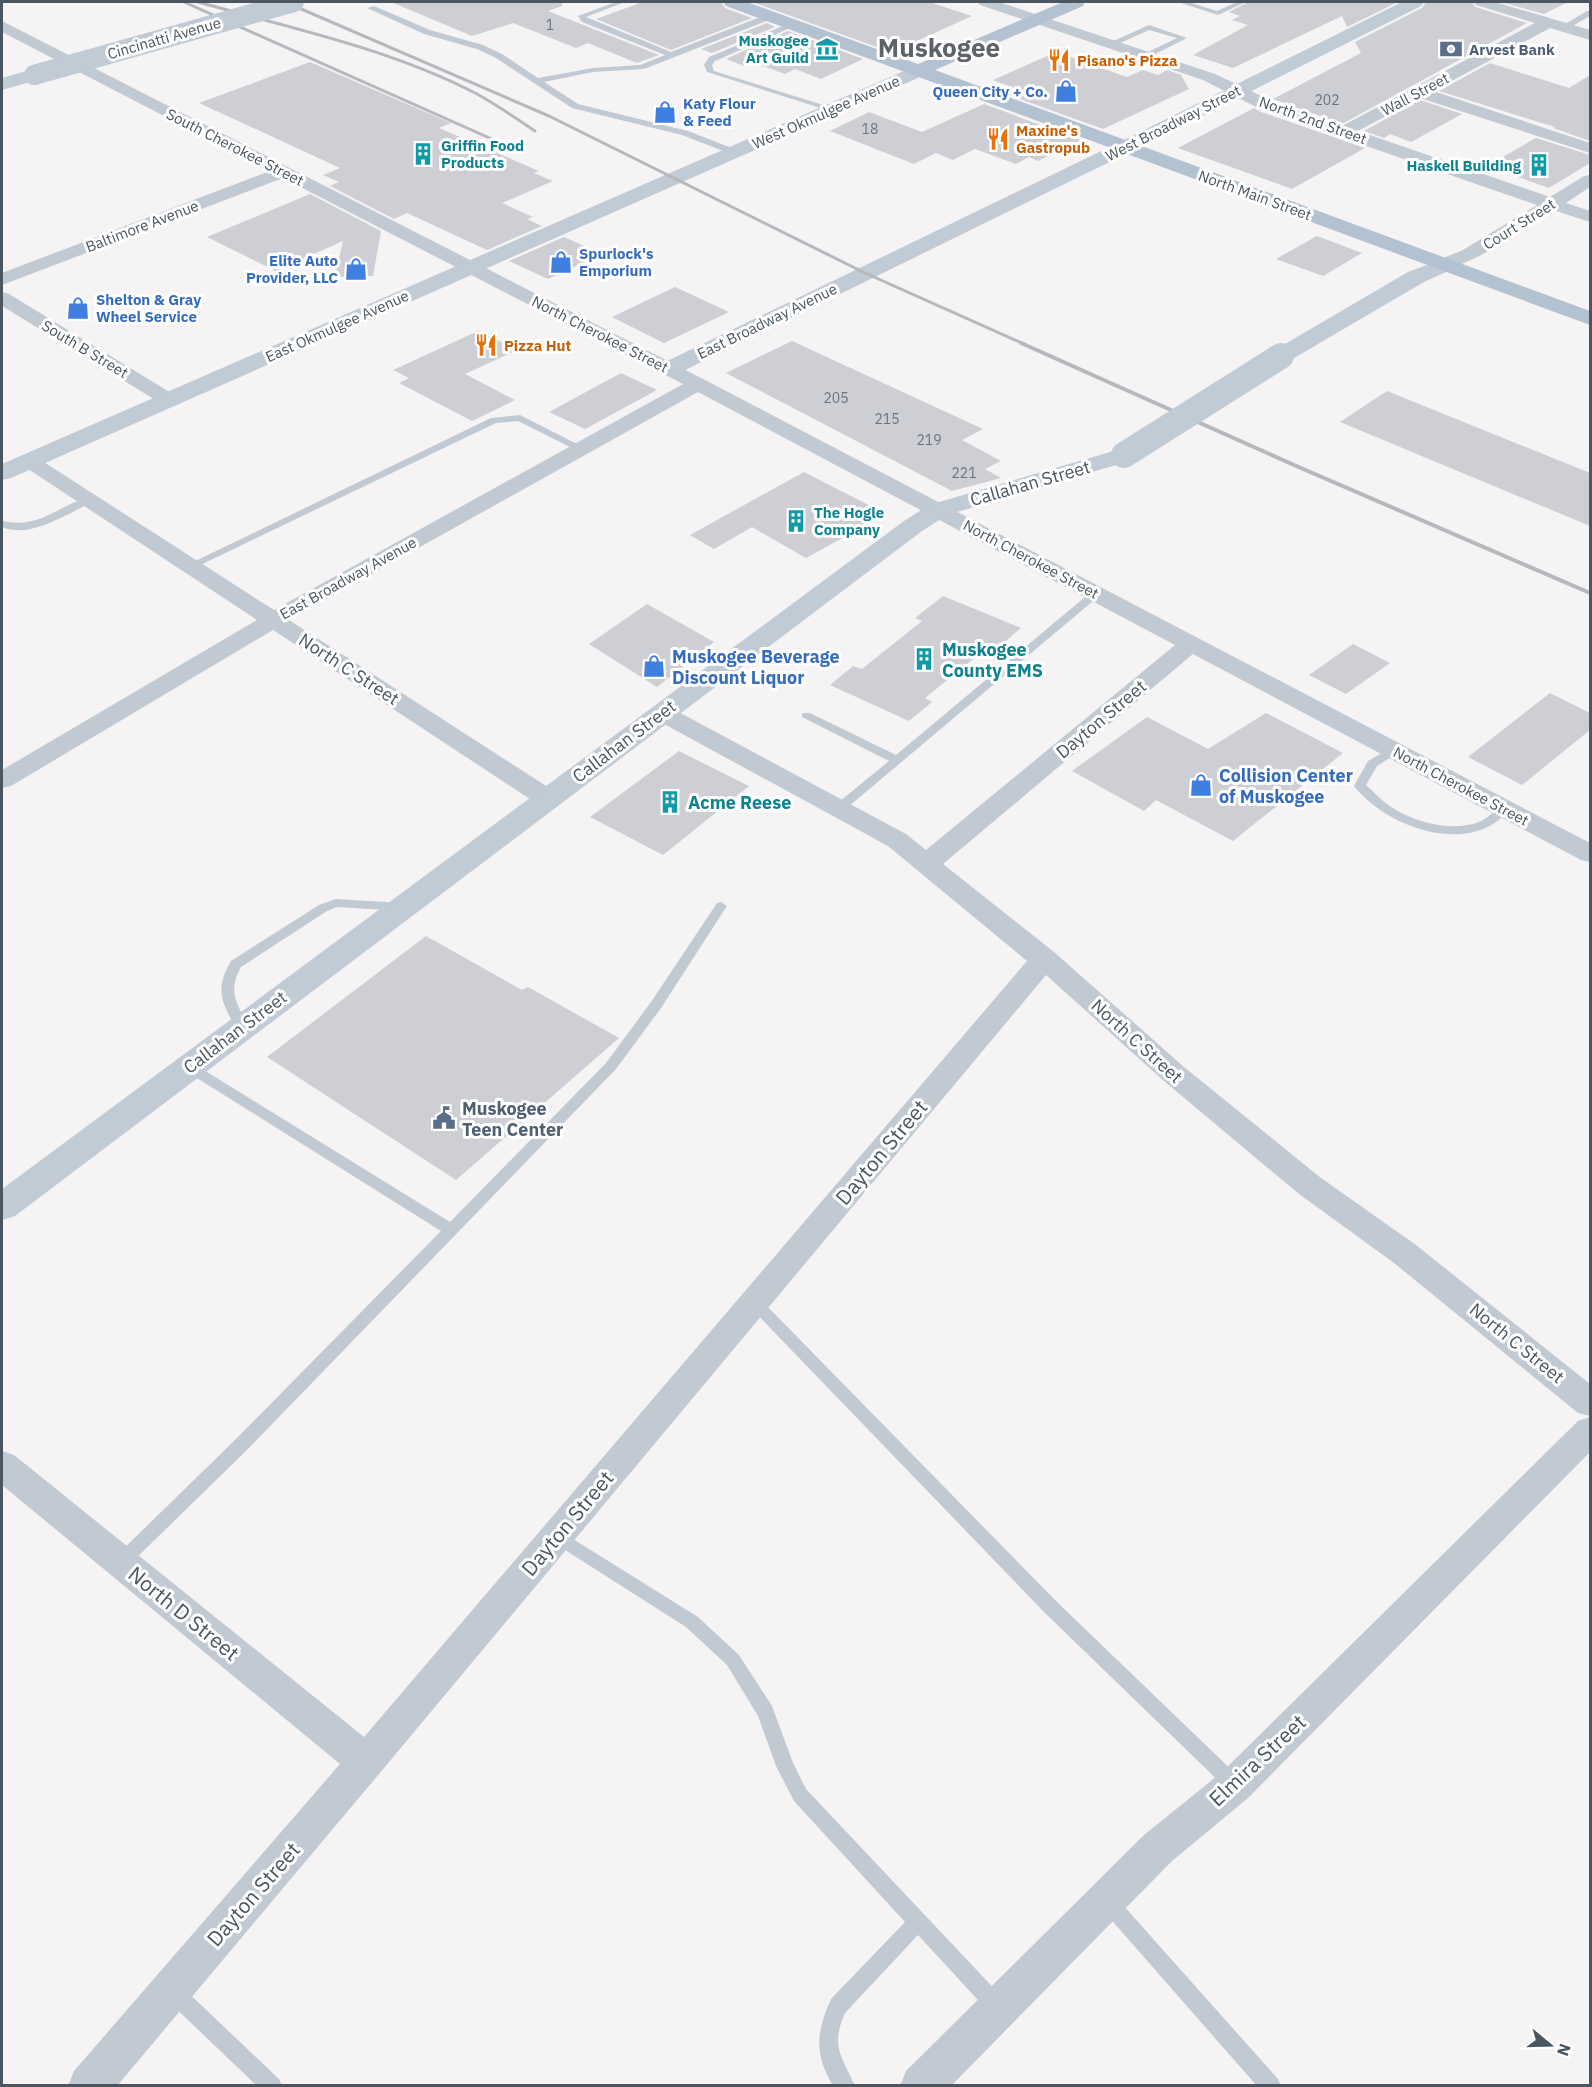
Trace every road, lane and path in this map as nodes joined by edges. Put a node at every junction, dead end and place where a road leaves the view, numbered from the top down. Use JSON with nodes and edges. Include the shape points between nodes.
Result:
{"nodes":[{"id":1,"x":261,"y":2,"type":"edge"},
{"id":2,"x":294,"y":2,"type":"edge"},
{"id":3,"x":621,"y":2,"type":"edge"},
{"id":4,"x":732,"y":2,"type":"edge"},
{"id":5,"x":985,"y":2,"type":"edge"},
{"id":6,"x":1077,"y":2,"type":"edge"},
{"id":7,"x":1182,"y":2,"type":"edge"},
{"id":8,"x":1242,"y":2,"type":"edge"},
{"id":9,"x":1415,"y":2,"type":"edge"},
{"id":10,"x":1481,"y":2,"type":"edge"},
{"id":11,"x":371,"y":8,"type":"dead end"},
{"id":12,"x":1590,"y":13,"type":"edge"},
{"id":13,"x":771,"y":16,"type":"junction"},
{"id":14,"x":1037,"y":19,"type":"junction"},
{"id":15,"x":793,"y":25,"type":"junction"},
{"id":16,"x":1556,"y":25,"type":"junction"},
{"id":17,"x":2,"y":26,"type":"edge"},
{"id":18,"x":1590,"y":35,"type":"edge"},
{"id":19,"x":1113,"y":43,"type":"junction"},
{"id":20,"x":671,"y":55,"type":"junction"},
{"id":21,"x":1147,"y":56,"type":"junction"},
{"id":22,"x":920,"y":70,"type":"junction"},
{"id":23,"x":18,"y":72,"type":"edge"},
{"id":24,"x":537,"y":81,"type":"junction"},
{"id":25,"x":2,"y":84,"type":"edge"},
{"id":26,"x":1237,"y":91,"type":"junction"},
{"id":27,"x":1419,"y":92,"type":"junction"},
{"id":28,"x":830,"y":110,"type":"junction"},
{"id":29,"x":1344,"y":132,"type":"junction"},
{"id":30,"x":1125,"y":147,"type":"junction"},
{"id":31,"x":1590,"y":148,"type":"edge"},
{"id":32,"x":734,"y":152,"type":"junction"},
{"id":33,"x":282,"y":172,"type":"junction"},
{"id":34,"x":673,"y":178,"type":"joint"},
{"id":35,"x":1590,"y":180,"type":"edge"},
{"id":36,"x":1552,"y":204,"type":"junction"},
{"id":37,"x":1590,"y":217,"type":"edge"},
{"id":38,"x":1445,"y":264,"type":"junction"},
{"id":39,"x":470,"y":267,"type":"junction"},
{"id":40,"x":865,"y":273,"type":"joint"},
{"id":41,"x":2,"y":279,"type":"edge"},
{"id":42,"x":2,"y":298,"type":"edge"},
{"id":43,"x":1590,"y":318,"type":"edge"},
{"id":44,"x":669,"y":369,"type":"junction"},
{"id":45,"x":698,"y":384,"type":"junction"},
{"id":46,"x":169,"y":400,"type":"junction"},
{"id":47,"x":582,"y":448,"type":"junction"},
{"id":48,"x":29,"y":461,"type":"junction"},
{"id":49,"x":2,"y":473,"type":"edge"},
{"id":50,"x":89,"y":500,"type":"junction"},
{"id":51,"x":939,"y":510,"type":"junction"},
{"id":52,"x":2,"y":524,"type":"edge"},
{"id":53,"x":190,"y":566,"type":"junction"},
{"id":54,"x":1095,"y":594,"type":"junction"},
{"id":55,"x":273,"y":620,"type":"junction"},
{"id":56,"x":1192,"y":643,"type":"junction"},
{"id":57,"x":662,"y":713,"type":"junction"},
{"id":58,"x":806,"y":715,"type":"dead end"},
{"id":59,"x":1394,"y":750,"type":"junction"},
{"id":60,"x":897,"y":760,"type":"junction"},
{"id":61,"x":2,"y":780,"type":"edge"},
{"id":62,"x":548,"y":799,"type":"junction"},
{"id":63,"x":838,"y":809,"type":"junction"},
{"id":64,"x":1504,"y":809,"type":"junction"},
{"id":65,"x":1590,"y":854,"type":"edge"},
{"id":66,"x":926,"y":864,"type":"junction"},
{"id":67,"x":721,"y":906,"type":"dead end"},
{"id":68,"x":402,"y":907,"type":"junction"},
{"id":69,"x":1044,"y":959,"type":"junction"},
{"id":70,"x":242,"y":1027,"type":"junction"},
{"id":71,"x":189,"y":1067,"type":"junction"},
{"id":72,"x":2,"y":1207,"type":"edge"},
{"id":73,"x":451,"y":1230,"type":"junction"},
{"id":74,"x":754,"y":1302,"type":"junction"},
{"id":75,"x":1590,"y":1403,"type":"edge"},
{"id":76,"x":1590,"y":1431,"type":"edge"},
{"id":77,"x":2,"y":1464,"type":"edge"},
{"id":78,"x":557,"y":1536,"type":"junction"},
{"id":79,"x":122,"y":1562,"type":"junction"},
{"id":80,"x":366,"y":1761,"type":"junction"},
{"id":81,"x":1234,"y":1785,"type":"junction"},
{"id":82,"x":1107,"y":1900,"type":"junction"},
{"id":83,"x":918,"y":1922,"type":"junction"},
{"id":84,"x":171,"y":1990,"type":"junction"},
{"id":85,"x":998,"y":2008,"type":"junction"},
{"id":86,"x":89,"y":2085,"type":"edge"},
{"id":87,"x":272,"y":2085,"type":"edge"},
{"id":88,"x":846,"y":2085,"type":"edge"},
{"id":89,"x":921,"y":2085,"type":"edge"},
{"id":90,"x":1271,"y":2085,"type":"edge"}],
"edges":[{"from":1,"to":23,"type":"street","name":"Cincinatti Avenue"},
{"from":2,"to":23,"type":"street","name":"Cincinatti Avenue","bridge":true},
{"from":3,"to":20,"type":"lane","via":[[582,16]]},
{"from":4,"to":13,"type":"main road","name":"North Main Street"},
{"from":5,"to":14,"type":"street","name":"North 2nd Street"},
{"from":6,"to":14,"type":"main road","name":"West Okmulgee Avenue"},
{"from":7,"to":8,"type":"lane","via":[[1218,13]]},
{"from":9,"to":26,"type":"street","name":"West Broadway Street"},
{"from":10,"to":16,"type":"street"},
{"from":11,"to":24,"type":"lane","via":[[427,32],[480,47]]},
{"from":12,"to":16,"type":"lane"},
{"from":13,"to":15,"type":"main road","name":"North Main Street"},
{"from":13,"to":20,"type":"lane"},
{"from":14,"to":19,"type":"street","name":"North 2nd Street"},
{"from":14,"to":22,"type":"main road","name":"West Okmulgee Avenue"},
{"from":15,"to":22,"type":"main road","name":"North Main Street"},
{"from":15,"to":28,"type":"lane","via":[[712,59],[708,65],[711,72]]},
{"from":16,"to":18,"type":"street"},
{"from":16,"to":27,"type":"street","name":"Wall Street"},
{"from":17,"to":33,"type":"street","name":"South Cherokee Street"},
{"from":19,"to":21,"type":"street","name":"North 2nd Street"},
{"from":19,"to":21,"type":"lane","via":[[1149,27],[1183,38]]},
{"from":20,"to":24,"type":"lane","via":[[641,67],[592,70]]},
{"from":21,"to":26,"type":"street","name":"North 2nd Street"},
{"from":22,"to":28,"type":"street","name":"West Okmulgee Avenue"},
{"from":22,"to":30,"type":"main road","name":"North Main Street"},
{"from":23,"to":25,"type":"street"},
{"from":24,"to":32,"type":"lane","via":[[575,106],[676,130]]},
{"from":26,"to":29,"type":"street","name":"North 2nd Street"},
{"from":26,"to":30,"type":"street","name":"West Broadway Street"},
{"from":27,"to":29,"type":"street","name":"Wall Street"},
{"from":27,"to":31,"type":"street"},
{"from":28,"to":32,"type":"street","name":"West Okmulgee Avenue"},
{"from":29,"to":36,"type":"street","name":"North 2nd Street"},
{"from":30,"to":38,"type":"main road","name":"North Main Street"},
{"from":30,"to":40,"type":"street","name":"West Broadway Street"},
{"from":32,"to":34,"type":"street","name":"West Okmulgee Avenue"},
{"from":33,"to":39,"type":"street","name":"South Cherokee Street"},
{"from":33,"to":41,"type":"street","name":"Baltimore Avenue"},
{"from":34,"to":39,"type":"street","name":"East Okmulgee Avenue"},
{"from":35,"to":36,"type":"street","name":"Court Street"},
{"from":36,"to":37,"type":"street","name":"North 2nd Street"},
{"from":36,"to":38,"type":"street","name":"Court Street","via":[[1470,254]]},
{"from":38,"to":43,"type":"main road","name":"North Main Street"},
{"from":38,"to":51,"type":"street","name":"Callahan Street","bridge":true,"via":[[1410,280],[1281,356],[1124,455]]},
{"from":39,"to":44,"type":"street","name":"North Cherokee Street"},
{"from":39,"to":46,"type":"street","name":"East Okmulgee Avenue"},
{"from":40,"to":44,"type":"street","name":"East Broadway Avenue"},
{"from":42,"to":46,"type":"street","name":"South B Street"},
{"from":44,"to":45,"type":"street","name":"North Cherokee Street"},
{"from":45,"to":47,"type":"street","name":"East Broadway Avenue"},
{"from":45,"to":51,"type":"street","name":"North Cherokee Street"},
{"from":46,"to":48,"type":"street","name":"East Okmulgee Avenue"},
{"from":47,"to":53,"type":"lane","via":[[520,418],[494,420]]},
{"from":47,"to":55,"type":"street","name":"East Broadway Avenue"},
{"from":48,"to":49,"type":"street","name":"East Okmulgee Avenue"},
{"from":48,"to":50,"type":"street","name":"North C Street"},
{"from":50,"to":52,"type":"lane","via":[[23,530]]},
{"from":50,"to":53,"type":"street","name":"North C Street"},
{"from":51,"to":54,"type":"street","name":"North Cherokee Street"},
{"from":51,"to":57,"type":"street","name":"Callahan Street"},
{"from":53,"to":55,"type":"street","name":"North C Street"},
{"from":54,"to":56,"type":"street","name":"North Cherokee Street"},
{"from":54,"to":60,"type":"lane"},
{"from":55,"to":61,"type":"street","name":"East Broadway Avenue"},
{"from":55,"to":62,"type":"street","name":"North C Street"},
{"from":56,"to":59,"type":"street","name":"North Cherokee Street"},
{"from":56,"to":66,"type":"street","name":"Dayton Street"},
{"from":57,"to":62,"type":"street","name":"Callahan Street"},
{"from":57,"to":63,"type":"street","name":"North C Street"},
{"from":58,"to":60,"type":"lane"},
{"from":59,"to":64,"type":"street","name":"North Cherokee Street"},
{"from":59,"to":64,"type":"lane","via":[[1372,764],[1360,786],[1387,810],[1427,826],[1463,831],[1488,823]]},
{"from":60,"to":63,"type":"lane"},
{"from":62,"to":68,"type":"street","name":"Callahan Street"},
{"from":63,"to":66,"type":"street","name":"North C Street","via":[[897,840]]},
{"from":64,"to":65,"type":"street","name":"North Cherokee Street"},
{"from":66,"to":69,"type":"street","name":"North C Street"},
{"from":67,"to":73,"type":"lane","via":[[656,1005],[610,1066]]},
{"from":68,"to":70,"type":"street","name":"Callahan Street"},
{"from":68,"to":70,"type":"lane","via":[[336,903],[236,964],[225,992]]},
{"from":69,"to":74,"type":"street","name":"Dayton Street"},
{"from":69,"to":75,"type":"street","name":"North C Street","via":[[1174,1074],[1310,1186],[1405,1254]]},
{"from":70,"to":71,"type":"street","name":"Callahan Street"},
{"from":71,"to":72,"type":"street","name":"Callahan Street"},
{"from":71,"to":73,"type":"lane"},
{"from":73,"to":79,"type":"lane"},
{"from":74,"to":78,"type":"street","name":"Dayton Street"},
{"from":74,"to":81,"type":"lane","via":[[996,1554]]},
{"from":76,"to":81,"type":"street","name":"Elmira Street"},
{"from":77,"to":79,"type":"street","name":"North D Street"},
{"from":78,"to":80,"type":"street","name":"Dayton Street"},
{"from":78,"to":83,"type":"lane","via":[[692,1622],[733,1660],[766,1713],[800,1795]]},
{"from":79,"to":80,"type":"street","name":"North D Street"},
{"from":80,"to":84,"type":"street","name":"Dayton Street"},
{"from":81,"to":82,"type":"street","name":"Elmira Street","via":[[1158,1848]]},
{"from":82,"to":85,"type":"street","name":"Elmira Street"},
{"from":82,"to":90,"type":"lane"},
{"from":83,"to":85,"type":"lane"},
{"from":83,"to":88,"type":"lane","via":[[838,2006],[831,2020],[828,2055]]},
{"from":84,"to":86,"type":"street","name":"Dayton Street"},
{"from":84,"to":87,"type":"lane"},
{"from":85,"to":89,"type":"street","name":"Elmira Street"}]}
